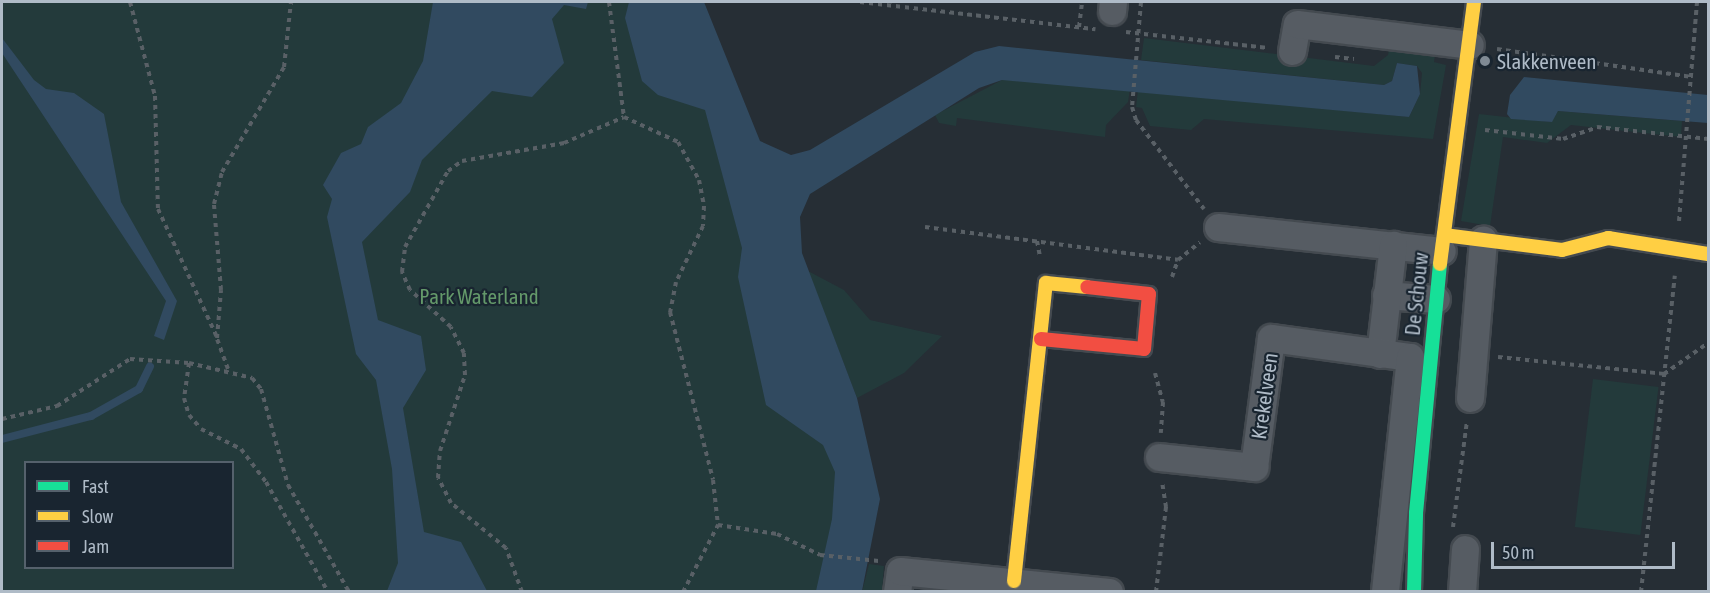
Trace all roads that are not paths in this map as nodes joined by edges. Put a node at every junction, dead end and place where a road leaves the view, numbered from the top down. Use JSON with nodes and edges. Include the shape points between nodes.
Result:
{"nodes":[{"id":1,"x":1474,"y":2,"type":"edge"},
{"id":2,"x":1470,"y":45,"type":"junction"},
{"id":3,"x":1292,"y":51,"type":"road end"},
{"id":4,"x":1218,"y":227,"type":"dead end"},
{"id":5,"x":1483,"y":240,"type":"junction"},
{"id":6,"x":1442,"y":243,"type":"junction"},
{"id":7,"x":1393,"y":245,"type":"junction"},
{"id":8,"x":1708,"y":254,"type":"edge"},
{"id":9,"x":1386,"y":295,"type":"junction"},
{"id":10,"x":1436,"y":299,"type":"junction"},
{"id":11,"x":1041,"y":339,"type":"junction"},
{"id":12,"x":1380,"y":354,"type":"junction"},
{"id":13,"x":1470,"y":398,"type":"road end"},
{"id":14,"x":1159,"y":457,"type":"dead end"},
{"id":15,"x":1464,"y":549,"type":"road end"},
{"id":16,"x":1014,"y":581,"type":"junction"},
{"id":17,"x":897,"y":591,"type":"edge"},
{"id":18,"x":1107,"y":591,"type":"edge"},
{"id":19,"x":1385,"y":591,"type":"edge"},
{"id":20,"x":1414,"y":591,"type":"edge"},
{"id":21,"x":1462,"y":591,"type":"edge"}],
"edges":[{"from":1,"to":2,"type":"street","name":"De Schouw"},
{"from":2,"to":3,"type":"street","via":[[1297,24]]},
{"from":2,"to":6,"type":"street","name":"De Schouw"},
{"from":4,"to":7,"type":"street"},
{"from":5,"to":6,"type":"street"},
{"from":5,"to":8,"type":"street","via":[[1562,250],[1608,238]]},
{"from":5,"to":13,"type":"street"},
{"from":6,"to":7,"type":"street"},
{"from":6,"to":10,"type":"street","name":"De Schouw"},
{"from":7,"to":9,"type":"street"},
{"from":9,"to":10,"type":"street"},
{"from":9,"to":12,"type":"street"},
{"from":10,"to":20,"type":"street","name":"De Schouw","via":[[1416,513]]},
{"from":11,"to":11,"type":"street","via":[[1144,350],[1149,294],[1046,283]]},
{"from":11,"to":16,"type":"street"},
{"from":12,"to":14,"type":"street","name":"Krekelveen","via":[[1271,338],[1254,467]]},
{"from":12,"to":19,"type":"street","name":"Krekelveen","via":[[1410,357]]},
{"from":15,"to":21,"type":"street"},
{"from":16,"to":17,"type":"street","via":[[900,571]]},
{"from":16,"to":18,"type":"street"}]}
